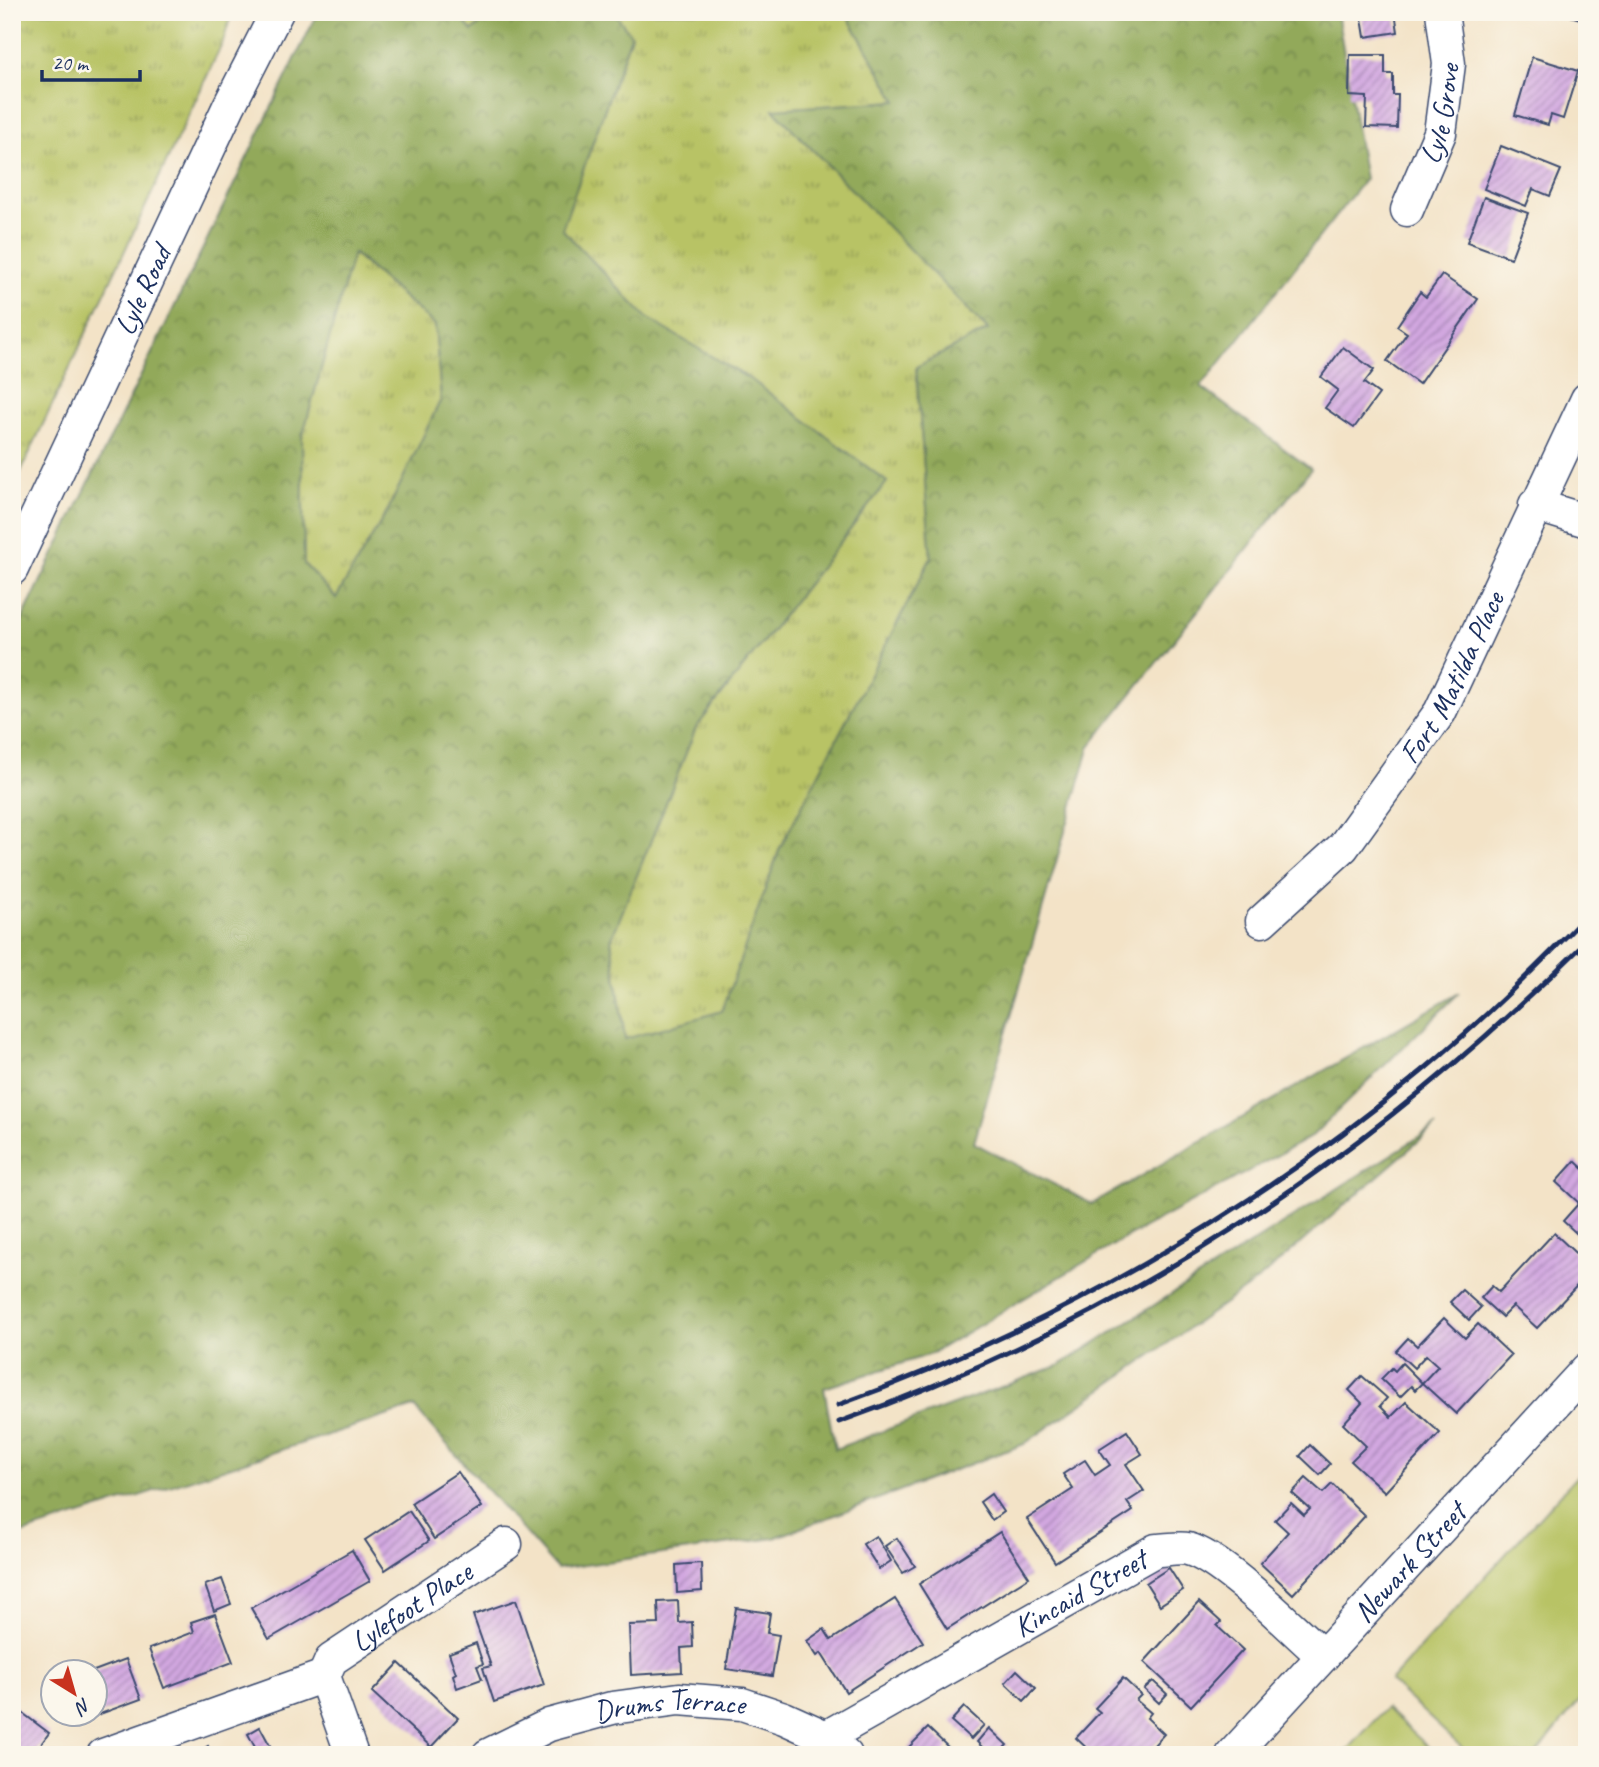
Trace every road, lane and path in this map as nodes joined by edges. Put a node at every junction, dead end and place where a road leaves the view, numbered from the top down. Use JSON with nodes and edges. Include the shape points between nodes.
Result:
{"nodes":[{"id":1,"x":277,"y":12,"type":"edge"},
{"id":2,"x":1442,"y":12,"type":"edge"},
{"id":3,"x":1407,"y":210,"type":"dead end"},
{"id":4,"x":1587,"y":399,"type":"edge"},
{"id":5,"x":1535,"y":505,"type":"junction"},
{"id":6,"x":1587,"y":522,"type":"edge"},
{"id":7,"x":12,"y":569,"type":"edge"},
{"id":8,"x":1262,"y":921,"type":"dead end"},
{"id":9,"x":1587,"y":1369,"type":"edge"},
{"id":10,"x":506,"y":1544,"type":"dead end"},
{"id":11,"x":1323,"y":1656,"type":"junction"},
{"id":12,"x":324,"y":1676,"type":"junction"},
{"id":13,"x":836,"y":1746,"type":"edge"},
{"id":14,"x":103,"y":1755,"type":"edge"},
{"id":15,"x":352,"y":1755,"type":"edge"},
{"id":16,"x":488,"y":1755,"type":"edge"},
{"id":17,"x":1232,"y":1755,"type":"edge"}],
"edges":[{"from":1,"to":7,"type":"street","name":"Lyle Road"},
{"from":2,"to":3,"type":"street","name":"Lyle Grove","via":[[1449,64],[1440,133]]},
{"from":4,"to":5,"type":"street","name":"Fort Matilda Place"},
{"from":5,"to":6,"type":"street"},
{"from":5,"to":8,"type":"street","name":"Fort Matilda Place","via":[[1440,712],[1343,847]]},
{"from":9,"to":11,"type":"street","name":"Newark Street"},
{"from":10,"to":12,"type":"street","name":"Lylefoot Place","via":[[331,1660]]},
{"from":11,"to":13,"type":"street","name":"Kincaid Street","via":[[1208,1559],[1187,1549],[1156,1550]]},
{"from":11,"to":17,"type":"street","name":"Newark Street"},
{"from":12,"to":14,"type":"street"},
{"from":12,"to":15,"type":"street"},
{"from":13,"to":16,"type":"street","name":"Drums Terrace","via":[[784,1718],[742,1704],[679,1699],[612,1708],[549,1726]]}]}
